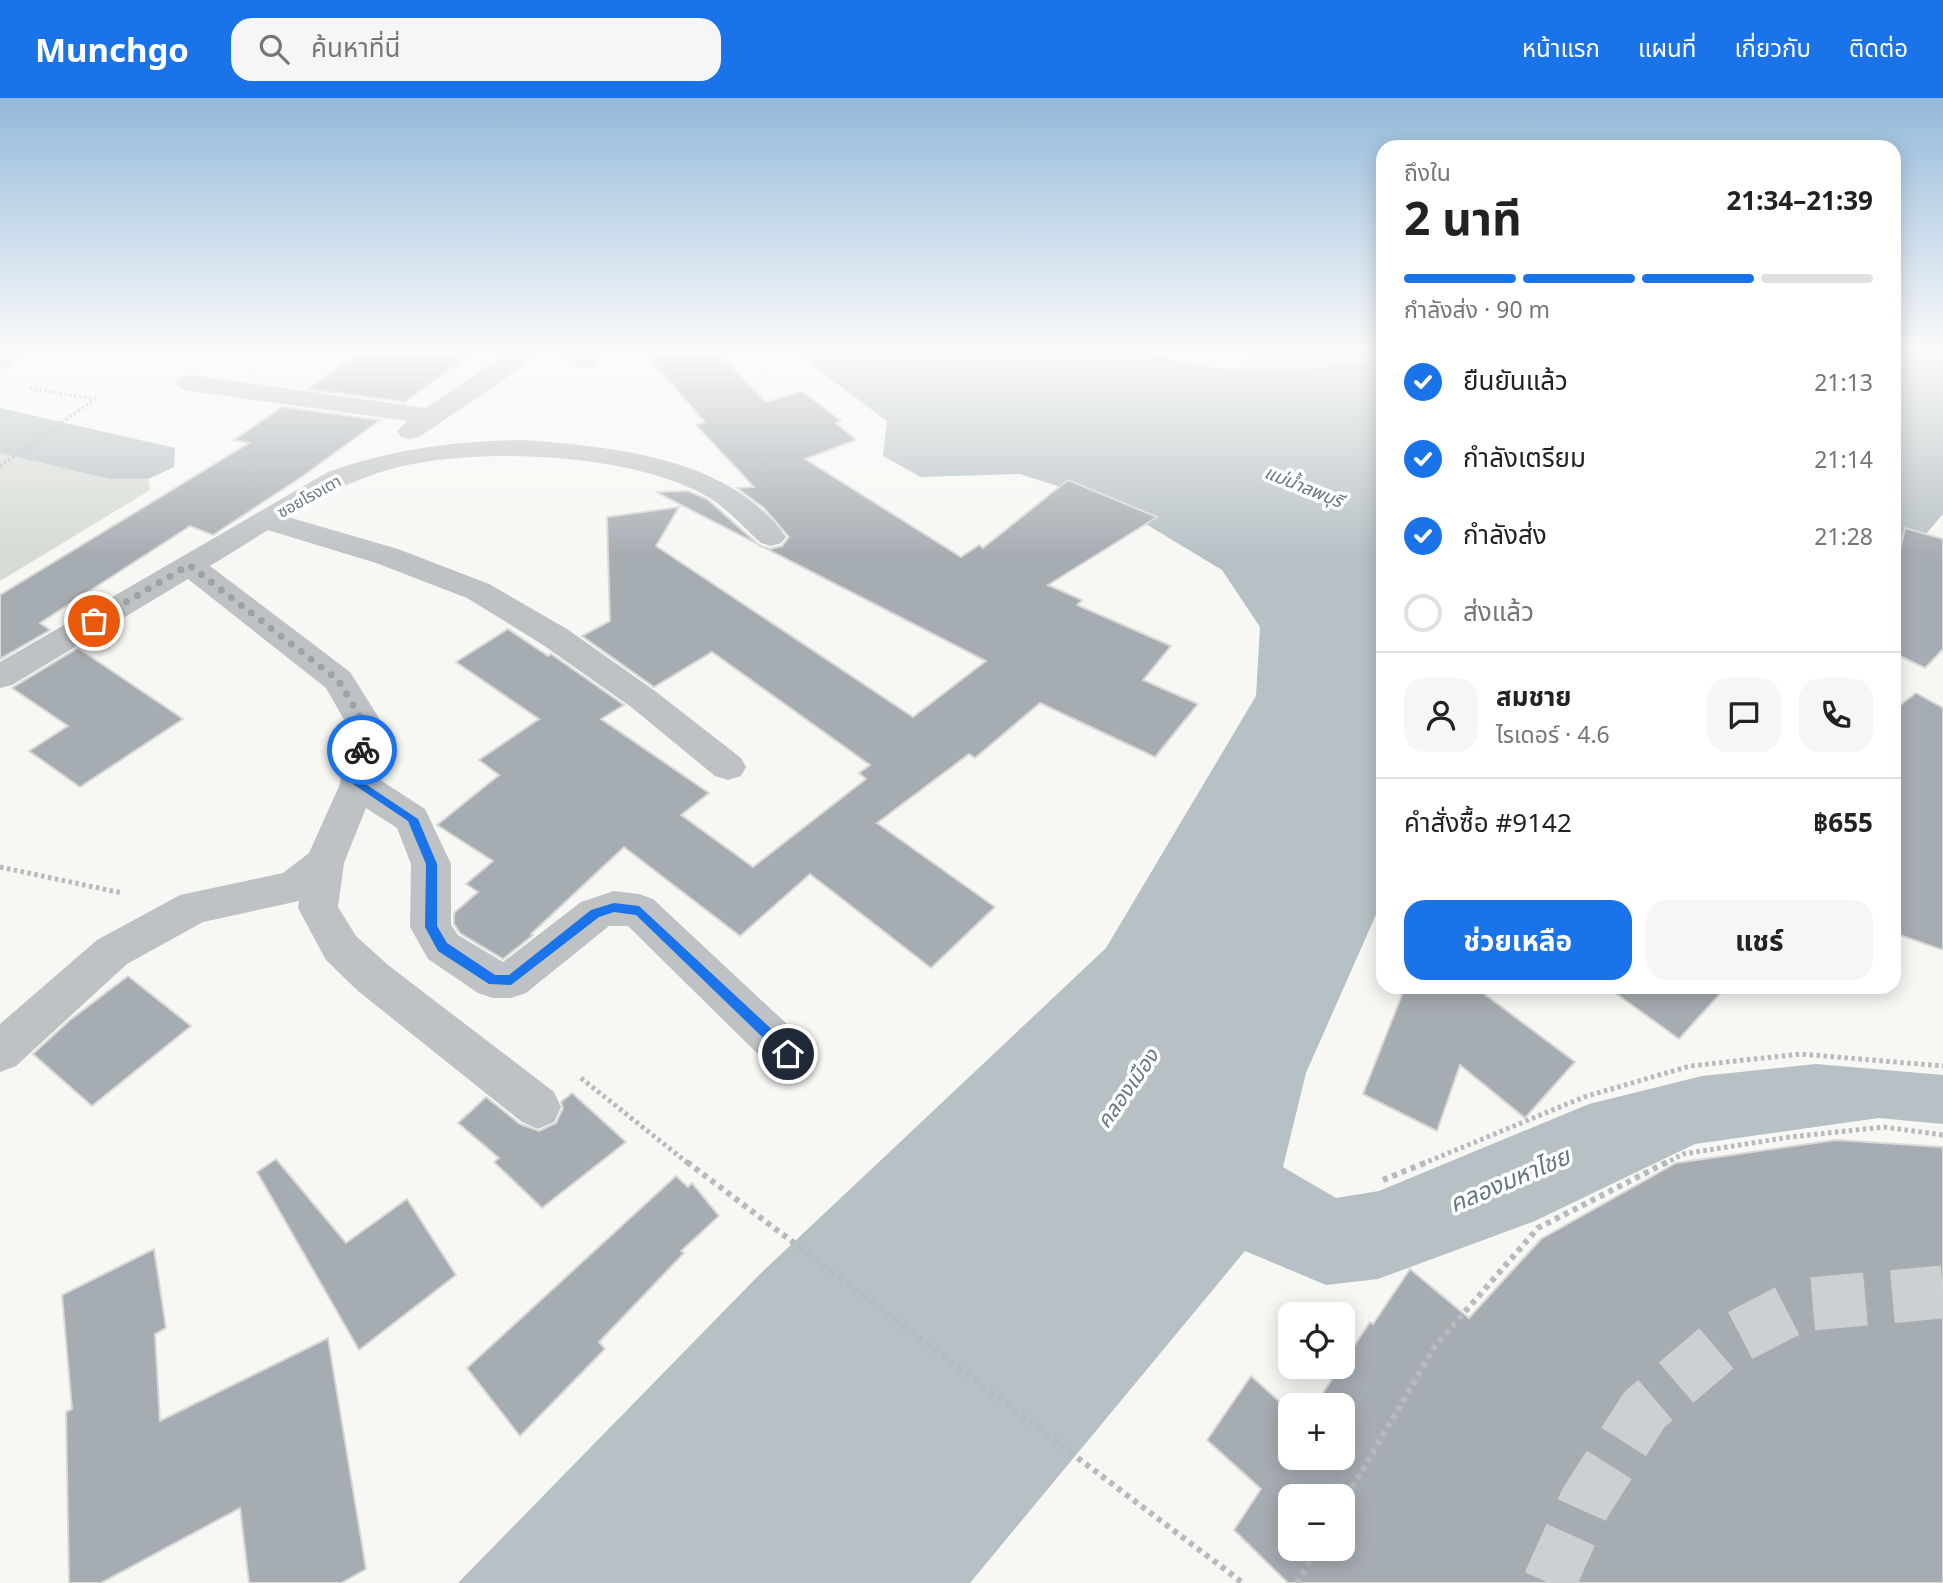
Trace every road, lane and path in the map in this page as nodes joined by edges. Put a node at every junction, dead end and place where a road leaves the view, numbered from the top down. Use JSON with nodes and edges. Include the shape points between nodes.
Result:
{"nodes":[{"id":1,"x":68,"y":418,"type":"edge"},
{"id":2,"x":343,"y":418,"type":"edge"},
{"id":3,"x":429,"y":418,"type":"edge"},
{"id":4,"x":404,"y":435,"type":"junction"},
{"id":5,"x":0,"y":466,"type":"edge"},
{"id":6,"x":338,"y":478,"type":"junction"},
{"id":7,"x":265,"y":520,"type":"junction"},
{"id":8,"x":771,"y":537,"type":"dead end"},
{"id":9,"x":189,"y":565,"type":"junction"},
{"id":10,"x":0,"y":677,"type":"edge"},
{"id":11,"x":728,"y":767,"type":"dead end"},
{"id":12,"x":358,"y":784,"type":"junction"},
{"id":13,"x":324,"y":863,"type":"junction"},
{"id":14,"x":0,"y":1052,"type":"edge"},
{"id":15,"x":788,"y":1054,"type":"dead end"},
{"id":16,"x":1943,"y":1066,"type":"edge"},
{"id":17,"x":538,"y":1107,"type":"dead end"},
{"id":18,"x":1943,"y":1135,"type":"edge"},
{"id":19,"x":1383,"y":1180,"type":"dead end"},
{"id":20,"x":780,"y":1232,"type":"dead end"},
{"id":21,"x":1354,"y":1484,"type":"edge"},
{"id":22,"x":1310,"y":1561,"type":"edge"},
{"id":23,"x":1243,"y":1583,"type":"edge"},
{"id":24,"x":1297,"y":1583,"type":"edge"}],
"edges":[{"from":1,"to":5,"type":"path"},
{"from":2,"to":4,"type":"street"},
{"from":3,"to":4,"type":"street"},
{"from":4,"to":6,"type":"street"},
{"from":6,"to":7,"type":"street","name":"ซอยโรงเตา"},
{"from":6,"to":8,"type":"street","name":"ซอยโรงเตา","via":[[400,457],[459,450],[594,455],[658,468],[713,487]]},
{"from":7,"to":9,"type":"street","name":"ซอยโรงเตา"},
{"from":7,"to":11,"type":"street","via":[[387,556],[478,591],[643,699]]},
{"from":9,"to":10,"type":"street","name":"ซอยโรงเตา"},
{"from":9,"to":12,"type":"street","via":[[338,680],[364,723]]},
{"from":12,"to":13,"type":"street"},
{"from":12,"to":15,"type":"street","via":[[412,819],[432,864],[431,927],[443,947],[493,980],[511,980],[595,914],[614,908],[639,911]]},
{"from":13,"to":14,"type":"street","via":[[294,887],[194,907],[112,952]]},
{"from":13,"to":17,"type":"street","via":[[318,908],[341,948]]},
{"from":16,"to":19,"type":"path","via":[[1801,1054],[1690,1066],[1584,1097]]},
{"from":18,"to":21,"type":"path","via":[[1884,1126],[1683,1154],[1538,1228],[1435,1346]]},
{"from":20,"to":23,"type":"path"},
{"from":22,"to":24,"type":"path"}]}
